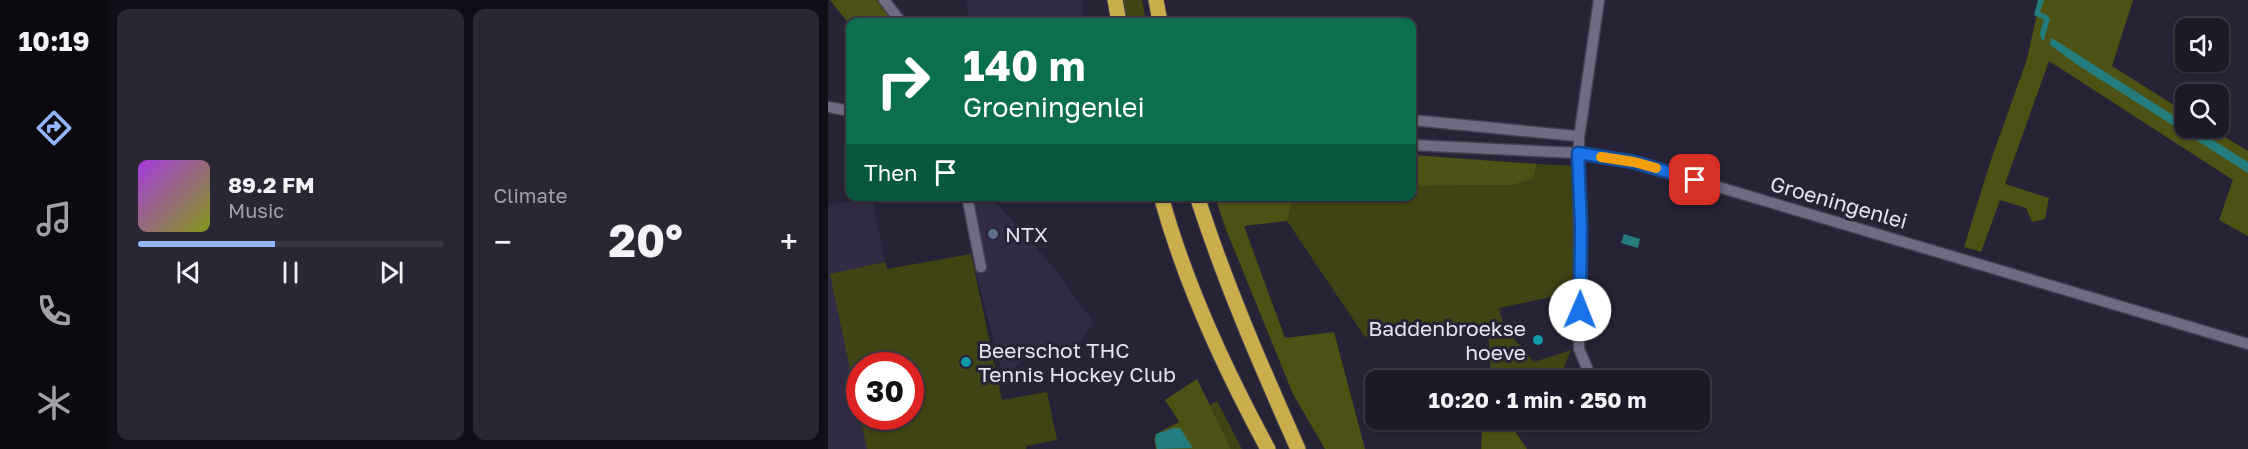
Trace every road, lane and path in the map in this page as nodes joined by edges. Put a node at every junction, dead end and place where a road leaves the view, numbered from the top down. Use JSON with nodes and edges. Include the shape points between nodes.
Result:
{"nodes":[{"id":1,"x":884,"y":0,"type":"edge"},
{"id":2,"x":1115,"y":0,"type":"edge"},
{"id":3,"x":1156,"y":0,"type":"edge"},
{"id":4,"x":1599,"y":0,"type":"edge"},
{"id":5,"x":898,"y":18,"type":"edge"},
{"id":6,"x":1118,"y":18,"type":"edge"},
{"id":7,"x":1159,"y":18,"type":"edge"},
{"id":8,"x":828,"y":107,"type":"edge"},
{"id":9,"x":846,"y":110,"type":"edge"},
{"id":10,"x":1416,"y":120,"type":"edge"},
{"id":11,"x":1579,"y":138,"type":"junction"},
{"id":12,"x":1416,"y":145,"type":"edge"},
{"id":13,"x":1578,"y":153,"type":"junction"},
{"id":14,"x":968,"y":201,"type":"edge"},
{"id":15,"x":1162,"y":201,"type":"edge"},
{"id":16,"x":1199,"y":201,"type":"edge"},
{"id":17,"x":981,"y":267,"type":"dead end"},
{"id":18,"x":2248,"y":344,"type":"edge"},
{"id":19,"x":1588,"y":370,"type":"edge"},
{"id":20,"x":1268,"y":449,"type":"edge"},
{"id":21,"x":1298,"y":449,"type":"edge"}],
"edges":[{"from":1,"to":5,"type":"street"},
{"from":2,"to":6,"type":"highway"},
{"from":3,"to":7,"type":"highway"},
{"from":4,"to":11,"type":"street"},
{"from":8,"to":9,"type":"street"},
{"from":10,"to":11,"type":"street"},
{"from":11,"to":13,"type":"street"},
{"from":12,"to":13,"type":"street","name":"Groeningenlei"},
{"from":13,"to":18,"type":"street","name":"Groeningenlei","via":[[1634,162]]},
{"from":13,"to":19,"type":"street","via":[[1579,349]]},
{"from":14,"to":17,"type":"street"},
{"from":15,"to":20,"type":"highway","via":[[1198,299]]},
{"from":16,"to":21,"type":"highway","via":[[1254,348]]}]}
